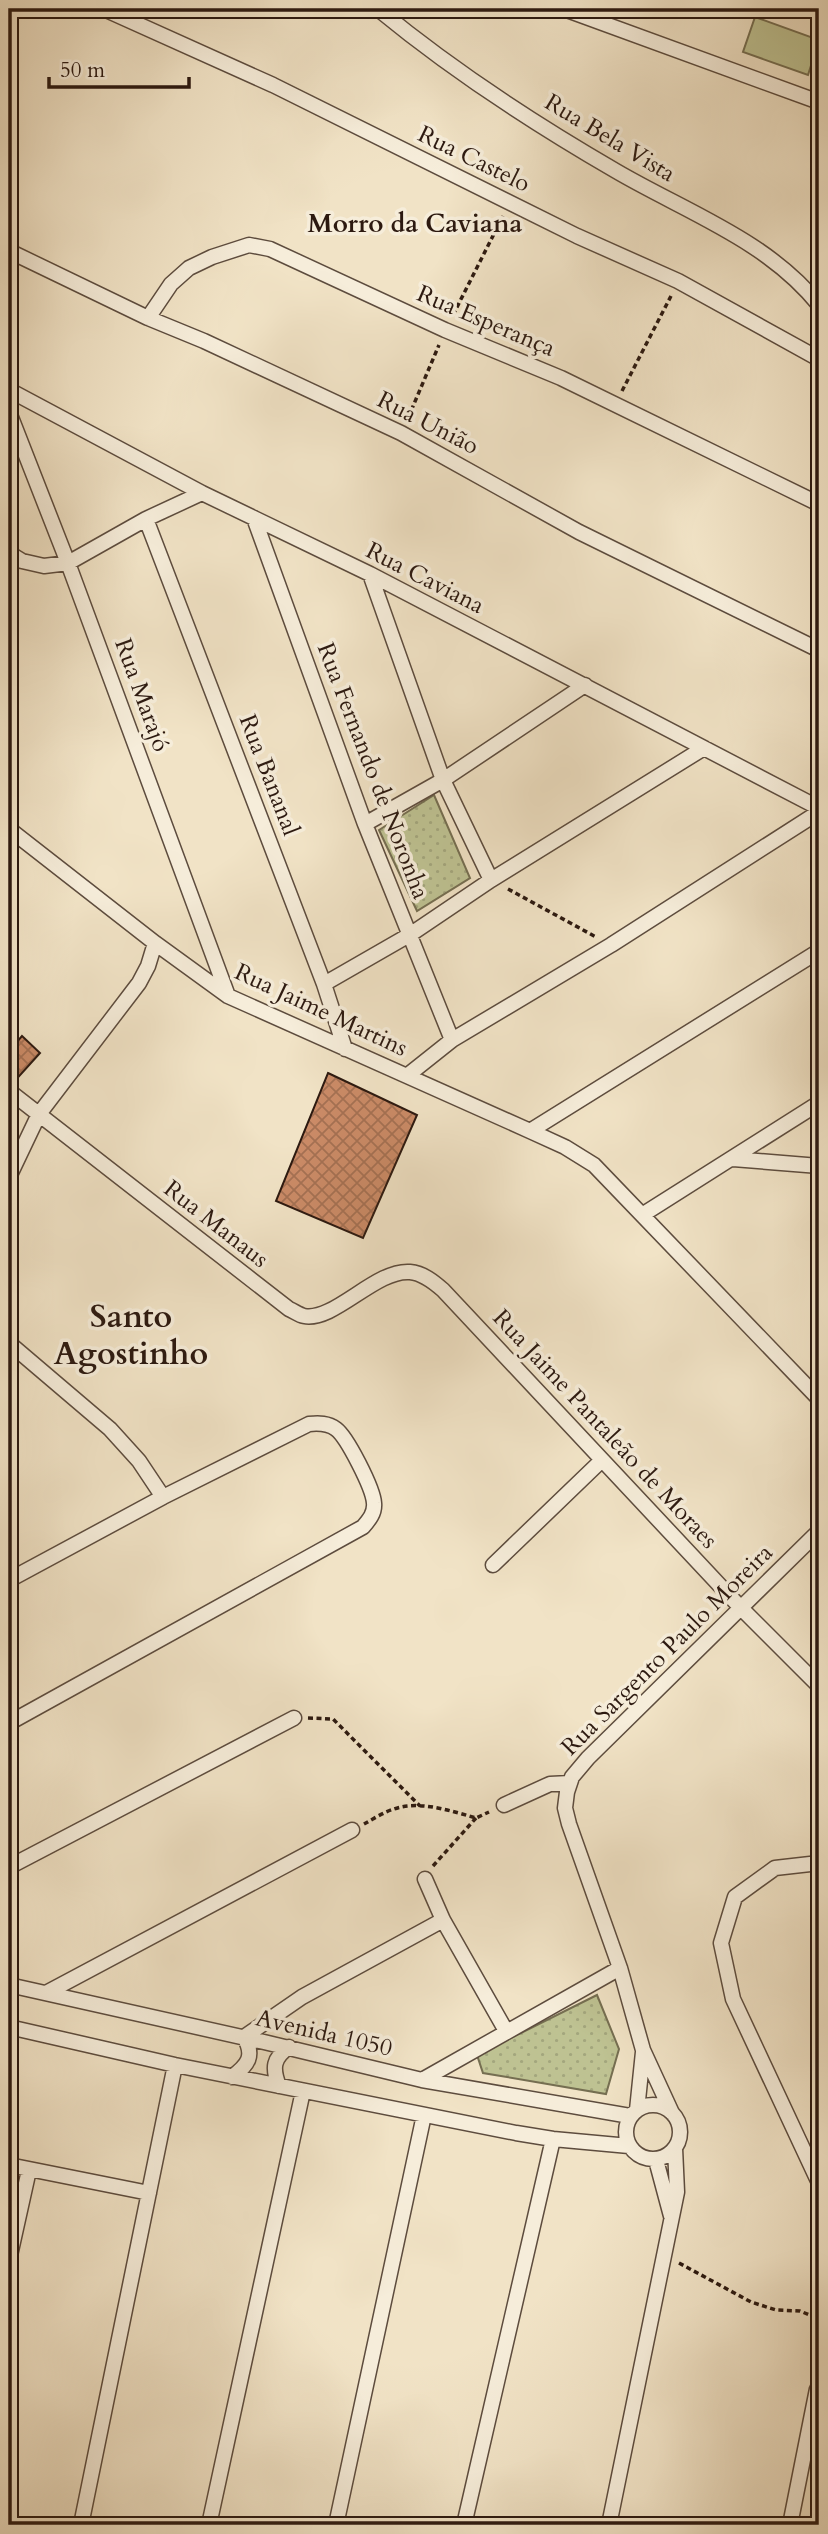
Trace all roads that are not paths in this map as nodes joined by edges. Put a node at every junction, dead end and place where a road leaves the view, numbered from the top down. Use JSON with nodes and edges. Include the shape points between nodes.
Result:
{"nodes":[{"id":1,"x":104,"y":9,"type":"edge"},
{"id":2,"x":378,"y":9,"type":"edge"},
{"id":3,"x":564,"y":9,"type":"edge"},
{"id":4,"x":819,"y":102,"type":"edge"},
{"id":5,"x":9,"y":251,"type":"edge"},
{"id":6,"x":819,"y":305,"type":"edge"},
{"id":7,"x":148,"y":318,"type":"junction"},
{"id":8,"x":819,"y":359,"type":"edge"},
{"id":9,"x":9,"y":390,"type":"edge"},
{"id":10,"x":9,"y":412,"type":"edge"},
{"id":11,"x":202,"y":492,"type":"junction"},
{"id":12,"x":819,"y":504,"type":"edge"},
{"id":13,"x":254,"y":518,"type":"junction"},
{"id":14,"x":146,"y":519,"type":"junction"},
{"id":15,"x":9,"y":553,"type":"edge"},
{"id":16,"x":68,"y":563,"type":"junction"},
{"id":17,"x":370,"y":575,"type":"junction"},
{"id":18,"x":819,"y":650,"type":"edge"},
{"id":19,"x":585,"y":685,"type":"junction"},
{"id":20,"x":704,"y":748,"type":"junction"},
{"id":21,"x":443,"y":780,"type":"junction"},
{"id":22,"x":819,"y":810,"type":"edge"},
{"id":23,"x":365,"y":824,"type":"junction"},
{"id":24,"x":9,"y":829,"type":"edge"},
{"id":25,"x":491,"y":880,"type":"junction"},
{"id":26,"x":411,"y":934,"type":"junction"},
{"id":27,"x":155,"y":943,"type":"junction"},
{"id":28,"x":819,"y":951,"type":"edge"},
{"id":29,"x":324,"y":984,"type":"junction"},
{"id":30,"x":228,"y":996,"type":"junction"},
{"id":31,"x":452,"y":1040,"type":"junction"},
{"id":32,"x":345,"y":1049,"type":"junction"},
{"id":33,"x":408,"y":1075,"type":"junction"},
{"id":34,"x":9,"y":1091,"type":"edge"},
{"id":35,"x":819,"y":1103,"type":"edge"},
{"id":36,"x":39,"y":1114,"type":"junction"},
{"id":37,"x":530,"y":1131,"type":"junction"},
{"id":38,"x":733,"y":1159,"type":"junction"},
{"id":39,"x":819,"y":1166,"type":"edge"},
{"id":40,"x":9,"y":1177,"type":"edge"},
{"id":41,"x":642,"y":1215,"type":"junction"},
{"id":42,"x":411,"y":1272,"type":"joint"},
{"id":43,"x":9,"y":1343,"type":"edge"},
{"id":44,"x":819,"y":1399,"type":"edge"},
{"id":45,"x":602,"y":1460,"type":"junction"},
{"id":46,"x":163,"y":1497,"type":"junction"},
{"id":47,"x":819,"y":1531,"type":"edge"},
{"id":48,"x":492,"y":1565,"type":"dead end"},
{"id":49,"x":9,"y":1580,"type":"edge"},
{"id":50,"x":740,"y":1607,"type":"junction"},
{"id":51,"x":819,"y":1686,"type":"edge"},
{"id":52,"x":294,"y":1718,"type":"road end"},
{"id":53,"x":9,"y":1723,"type":"edge"},
{"id":54,"x":570,"y":1783,"type":"junction"},
{"id":55,"x":504,"y":1805,"type":"road end"},
{"id":56,"x":352,"y":1830,"type":"road end"},
{"id":57,"x":819,"y":1863,"type":"edge"},
{"id":58,"x":9,"y":1867,"type":"edge"},
{"id":59,"x":425,"y":1879,"type":"road end"},
{"id":60,"x":443,"y":1920,"type":"junction"},
{"id":61,"x":620,"y":1968,"type":"junction"},
{"id":62,"x":9,"y":1985,"type":"edge"},
{"id":63,"x":46,"y":1993,"type":"junction"},
{"id":64,"x":9,"y":2027,"type":"edge"},
{"id":65,"x":506,"y":2031,"type":"junction"},
{"id":66,"x":244,"y":2037,"type":"junction"},
{"id":67,"x":289,"y":2048,"type":"junction"},
{"id":68,"x":643,"y":2050,"type":"junction"},
{"id":69,"x":175,"y":2065,"type":"junction"},
{"id":70,"x":232,"y":2077,"type":"junction"},
{"id":71,"x":422,"y":2080,"type":"junction"},
{"id":72,"x":279,"y":2086,"type":"junction"},
{"id":73,"x":303,"y":2091,"type":"junction"},
{"id":74,"x":633,"y":2113,"type":"junction"},
{"id":75,"x":672,"y":2113,"type":"junction"},
{"id":76,"x":424,"y":2115,"type":"junction"},
{"id":77,"x":553,"y":2139,"type":"junction"},
{"id":78,"x":629,"y":2146,"type":"junction"},
{"id":79,"x":675,"y":2148,"type":"junction"},
{"id":80,"x":656,"y":2160,"type":"junction"},
{"id":81,"x":9,"y":2165,"type":"edge"},
{"id":82,"x":29,"y":2170,"type":"junction"},
{"id":83,"x":819,"y":2183,"type":"edge"},
{"id":84,"x":149,"y":2193,"type":"junction"},
{"id":85,"x":672,"y":2217,"type":"junction"},
{"id":86,"x":9,"y":2260,"type":"edge"},
{"id":87,"x":817,"y":2389,"type":"dead end"},
{"id":88,"x":80,"y":2525,"type":"edge"},
{"id":89,"x":209,"y":2525,"type":"edge"},
{"id":90,"x":336,"y":2525,"type":"edge"},
{"id":91,"x":464,"y":2525,"type":"edge"},
{"id":92,"x":609,"y":2525,"type":"edge"},
{"id":93,"x":790,"y":2525,"type":"edge"}],
"edges":[{"from":1,"to":8,"type":"street","name":"Rua Castelo","via":[[678,281]]},
{"from":2,"to":6,"type":"street","name":"Rua Bela Vista","via":[[471,80],[616,171],[759,250],[782,266]]},
{"from":3,"to":4,"type":"street"},
{"from":5,"to":7,"type":"street","name":"Rua União"},
{"from":7,"to":12,"type":"street","name":"Rua Esperança","via":[[189,268],[249,245],[270,249],[561,378]]},
{"from":7,"to":18,"type":"street","name":"Rua União","via":[[401,433],[579,532]]},
{"from":9,"to":11,"type":"street","name":"Rua Caviana"},
{"from":10,"to":16,"type":"street","name":"Rua Marajó"},
{"from":11,"to":13,"type":"street","name":"Rua Caviana"},
{"from":11,"to":14,"type":"street"},
{"from":13,"to":17,"type":"street","name":"Rua Caviana"},
{"from":13,"to":23,"type":"street","name":"Rua Fernando de Noronha"},
{"from":14,"to":16,"type":"street"},
{"from":14,"to":29,"type":"street","name":"Rua Bananal"},
{"from":15,"to":16,"type":"street","via":[[44,566]]},
{"from":16,"to":30,"type":"street","name":"Rua Marajó"},
{"from":17,"to":19,"type":"street","name":"Rua Caviana"},
{"from":17,"to":21,"type":"street"},
{"from":19,"to":20,"type":"street","name":"Rua Caviana"},
{"from":19,"to":21,"type":"street"},
{"from":20,"to":22,"type":"street","name":"Rua Caviana"},
{"from":20,"to":25,"type":"street"},
{"from":21,"to":23,"type":"street"},
{"from":21,"to":25,"type":"street"},
{"from":22,"to":31,"type":"street","via":[[611,945]]},
{"from":23,"to":26,"type":"street","name":"Rua Fernando de Noronha"},
{"from":24,"to":27,"type":"street","name":"Rua Jaime Martins"},
{"from":25,"to":26,"type":"street"},
{"from":26,"to":29,"type":"street"},
{"from":26,"to":31,"type":"street","name":"Rua Fernando de Noronha"},
{"from":27,"to":30,"type":"street","name":"Rua Jaime Martins"},
{"from":27,"to":36,"type":"street","via":[[139,983]]},
{"from":28,"to":37,"type":"street"},
{"from":29,"to":32,"type":"street","name":"Rua Bananal"},
{"from":30,"to":32,"type":"street","name":"Rua Jaime Martins"},
{"from":31,"to":33,"type":"street"},
{"from":32,"to":33,"type":"street","name":"Rua Jaime Martins"},
{"from":33,"to":37,"type":"street","name":"Rua Jaime Martins"},
{"from":34,"to":36,"type":"street","name":"Rua Manaus"},
{"from":35,"to":38,"type":"street"},
{"from":36,"to":40,"type":"street"},
{"from":36,"to":42,"type":"street","name":"Rua Manaus","via":[[289,1310],[306,1317],[323,1313],[393,1273]]},
{"from":37,"to":41,"type":"street","name":"Rua Jaime Martins","via":[[594,1165]]},
{"from":38,"to":39,"type":"street"},
{"from":38,"to":41,"type":"street"},
{"from":41,"to":44,"type":"street","name":"Rua Jaime Martins"},
{"from":42,"to":45,"type":"street","name":"Rua Jaime Pantaleão de Moraes","via":[[443,1290]]},
{"from":43,"to":46,"type":"street","via":[[110,1429]]},
{"from":45,"to":48,"type":"street"},
{"from":45,"to":50,"type":"street","name":"Rua Jaime Pantaleão de Moraes"},
{"from":46,"to":49,"type":"street"},
{"from":46,"to":53,"type":"street","via":[[309,1424],[321,1423],[342,1435],[375,1504],[363,1527]]},
{"from":47,"to":50,"type":"street","name":"Rua Sargento Paulo Moreira"},
{"from":50,"to":51,"type":"street","name":"Rua Jaime Pantaleão de Moraes"},
{"from":50,"to":54,"type":"street","name":"Rua Sargento Paulo Moreira","via":[[606,1738]]},
{"from":52,"to":58,"type":"street"},
{"from":54,"to":55,"type":"street","via":[[550,1784]]},
{"from":54,"to":61,"type":"street","name":"Rua Sargento Paulo Moreira","via":[[565,1808],[569,1824]]},
{"from":56,"to":63,"type":"street"},
{"from":57,"to":83,"type":"street","via":[[775,1868],[734,1897],[721,1943],[733,1999]]},
{"from":59,"to":60,"type":"street"},
{"from":60,"to":65,"type":"street"},
{"from":60,"to":66,"type":"street","via":[[302,1997]]},
{"from":61,"to":65,"type":"street"},
{"from":61,"to":68,"type":"street","name":"Rua Sargento Paulo Moreira"},
{"from":62,"to":63,"type":"street","name":"Avenida 1050"},
{"from":63,"to":66,"type":"street","name":"Avenida 1050"},
{"from":64,"to":69,"type":"street"},
{"from":65,"to":71,"type":"street"},
{"from":66,"to":67,"type":"street","name":"Avenida 1050"},
{"from":66,"to":70,"type":"street","via":[[250,2061]]},
{"from":67,"to":71,"type":"street","name":"Avenida 1050"},
{"from":67,"to":72,"type":"street","via":[[275,2060]]},
{"from":68,"to":74,"type":"street","name":"Rua Sargento Paulo Moreira"},
{"from":68,"to":75,"type":"street","name":"Rua Sargento Paulo Moreira"},
{"from":69,"to":70,"type":"street"},
{"from":69,"to":84,"type":"street"},
{"from":70,"to":72,"type":"street"},
{"from":71,"to":74,"type":"street","name":"Avenida 1050"},
{"from":72,"to":73,"type":"street"},
{"from":73,"to":76,"type":"street"},
{"from":73,"to":89,"type":"street"},
{"from":74,"to":75,"type":"street","via":[[655,2105]]},
{"from":74,"to":78,"type":"street","via":[[625,2131]]},
{"from":75,"to":79,"type":"street","via":[[679,2126]]},
{"from":76,"to":77,"type":"street"},
{"from":76,"to":90,"type":"street"},
{"from":77,"to":78,"type":"street"},
{"from":77,"to":91,"type":"street"},
{"from":78,"to":80,"type":"street","via":[[640,2157]]},
{"from":79,"to":80,"type":"street"},
{"from":79,"to":85,"type":"street","via":[[677,2192]]},
{"from":80,"to":85,"type":"street"},
{"from":81,"to":82,"type":"street"},
{"from":82,"to":84,"type":"street"},
{"from":82,"to":86,"type":"street"},
{"from":84,"to":88,"type":"street"},
{"from":85,"to":92,"type":"street"},
{"from":87,"to":93,"type":"street"}]}
